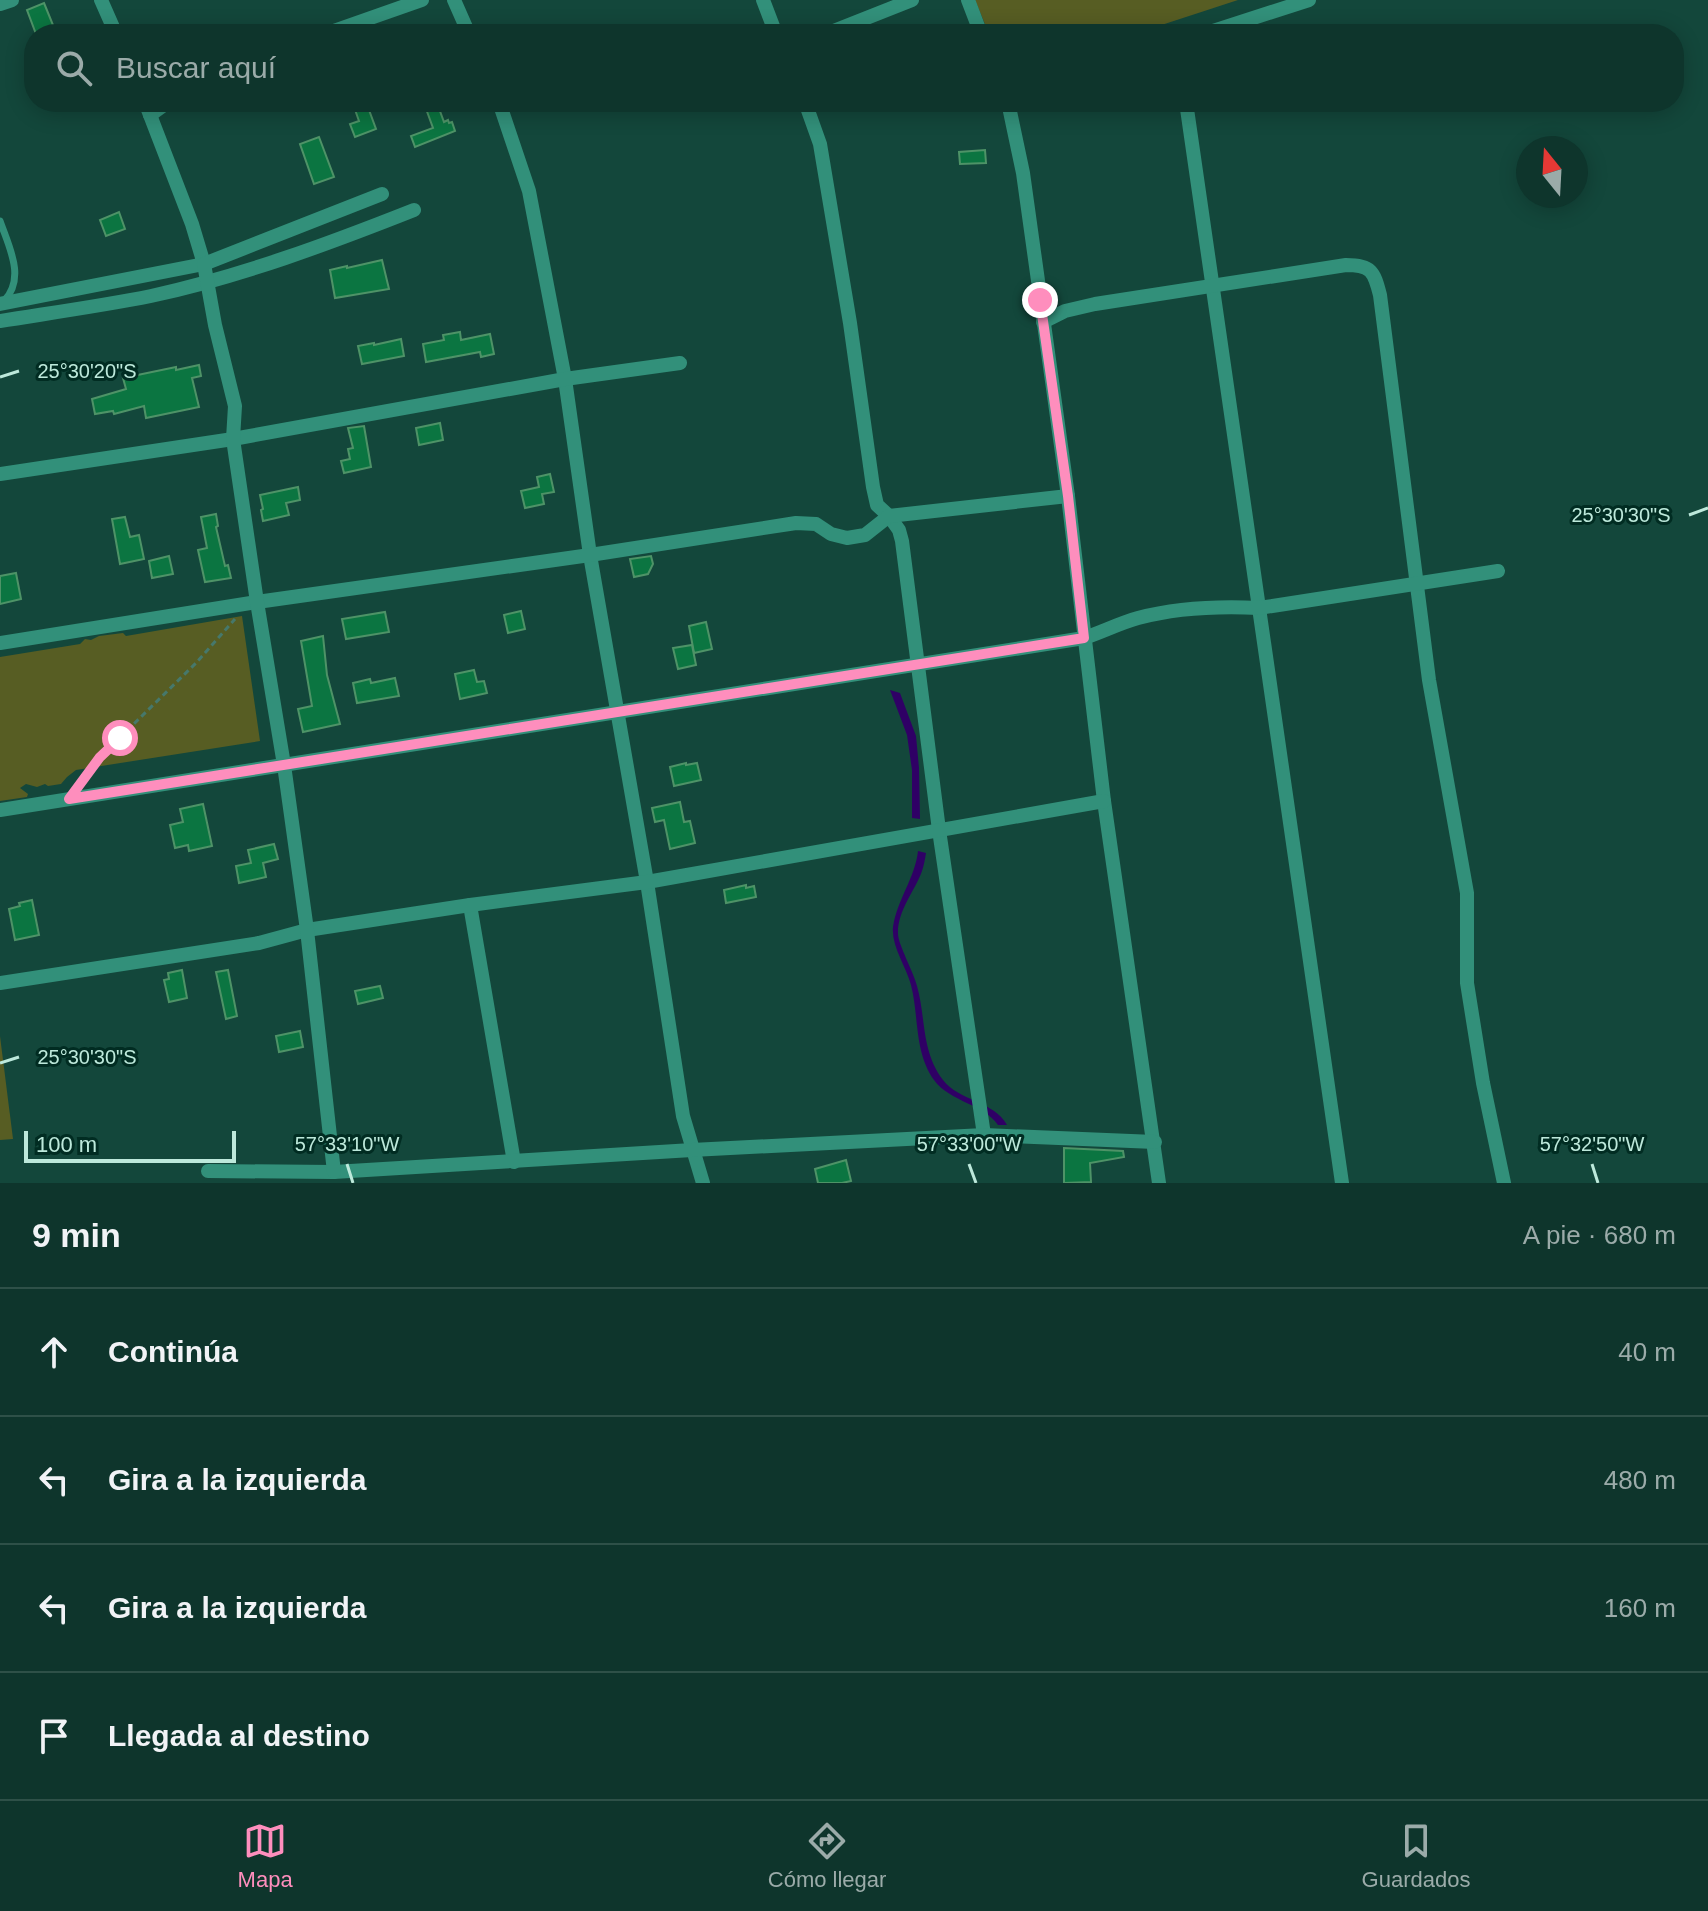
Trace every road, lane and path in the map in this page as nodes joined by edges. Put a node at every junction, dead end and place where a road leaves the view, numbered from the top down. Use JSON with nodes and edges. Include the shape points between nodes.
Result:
{"nodes":[{"id":1,"x":12,"y":0,"type":"edge"},
{"id":2,"x":101,"y":0,"type":"edge"},
{"id":3,"x":422,"y":0,"type":"edge"},
{"id":4,"x":454,"y":0,"type":"edge"},
{"id":5,"x":763,"y":0,"type":"edge"},
{"id":6,"x":912,"y":0,"type":"edge"},
{"id":7,"x":968,"y":0,"type":"edge"},
{"id":8,"x":1309,"y":0,"type":"edge"},
{"id":9,"x":0,"y":4,"type":"edge"},
{"id":10,"x":112,"y":24,"type":"edge"},
{"id":11,"x":354,"y":24,"type":"edge"},
{"id":12,"x":465,"y":24,"type":"edge"},
{"id":13,"x":772,"y":24,"type":"edge"},
{"id":14,"x":851,"y":24,"type":"edge"},
{"id":15,"x":977,"y":24,"type":"edge"},
{"id":16,"x":1235,"y":24,"type":"edge"},
{"id":17,"x":150,"y":112,"type":"edge"},
{"id":18,"x":502,"y":112,"type":"edge"},
{"id":19,"x":809,"y":112,"type":"edge"},
{"id":20,"x":1010,"y":112,"type":"edge"},
{"id":21,"x":1187,"y":112,"type":"edge"},
{"id":22,"x":382,"y":194,"type":"dead end"},
{"id":23,"x":414,"y":210,"type":"dead end"},
{"id":24,"x":0,"y":221,"type":"edge"},
{"id":25,"x":204,"y":264,"type":"junction"},
{"id":26,"x":208,"y":282,"type":"junction"},
{"id":27,"x":1213,"y":286,"type":"junction"},
{"id":28,"x":1,"y":304,"type":"edge"},
{"id":29,"x":0,"y":321,"type":"edge"},
{"id":30,"x":1043,"y":322,"type":"junction"},
{"id":31,"x":680,"y":363,"type":"dead end"},
{"id":32,"x":565,"y":379,"type":"junction"},
{"id":33,"x":233,"y":439,"type":"junction"},
{"id":34,"x":0,"y":474,"type":"edge"},
{"id":35,"x":1068,"y":496,"type":"junction"},
{"id":36,"x":889,"y":516,"type":"junction"},
{"id":37,"x":590,"y":555,"type":"junction"},
{"id":38,"x":1498,"y":571,"type":"dead end"},
{"id":39,"x":1418,"y":582,"type":"junction"},
{"id":40,"x":257,"y":602,"type":"junction"},
{"id":41,"x":1259,"y":608,"type":"junction"},
{"id":42,"x":239,"y":615,"type":"dead end"},
{"id":43,"x":1084,"y":638,"type":"junction"},
{"id":44,"x":0,"y":643,"type":"edge"},
{"id":45,"x":918,"y":665,"type":"junction"},
{"id":46,"x":617,"y":713,"type":"junction"},
{"id":47,"x":284,"y":765,"type":"junction"},
{"id":48,"x":69,"y":799,"type":"junction"},
{"id":49,"x":1104,"y":801,"type":"junction"},
{"id":50,"x":0,"y":810,"type":"edge"},
{"id":51,"x":939,"y":830,"type":"junction"},
{"id":52,"x":647,"y":882,"type":"junction"},
{"id":53,"x":470,"y":905,"type":"junction"},
{"id":54,"x":307,"y":930,"type":"junction"},
{"id":55,"x":0,"y":983,"type":"edge"},
{"id":56,"x":984,"y":1135,"type":"junction"},
{"id":57,"x":1155,"y":1142,"type":"junction"},
{"id":58,"x":692,"y":1150,"type":"junction"},
{"id":59,"x":514,"y":1162,"type":"junction"},
{"id":60,"x":208,"y":1171,"type":"dead end"},
{"id":61,"x":334,"y":1172,"type":"junction"},
{"id":62,"x":703,"y":1183,"type":"edge"},
{"id":63,"x":1159,"y":1183,"type":"edge"},
{"id":64,"x":1342,"y":1183,"type":"edge"},
{"id":65,"x":1504,"y":1183,"type":"edge"}],
"edges":[{"from":1,"to":9,"type":"street"},
{"from":2,"to":10,"type":"street"},
{"from":3,"to":11,"type":"street"},
{"from":4,"to":12,"type":"street"},
{"from":5,"to":13,"type":"street"},
{"from":6,"to":14,"type":"street"},
{"from":7,"to":15,"type":"street"},
{"from":8,"to":16,"type":"street"},
{"from":17,"to":25,"type":"street"},
{"from":18,"to":32,"type":"street","via":[[529,191]]},
{"from":19,"to":36,"type":"street","via":[[820,144],[873,487],[877,505]]},
{"from":20,"to":30,"type":"street"},
{"from":21,"to":27,"type":"street"},
{"from":22,"to":25,"type":"street"},
{"from":23,"to":26,"type":"street","via":[[317,249]]},
{"from":24,"to":28,"type":"lane","via":[[16,273],[11,294]]},
{"from":25,"to":26,"type":"street"},
{"from":25,"to":28,"type":"street"},
{"from":26,"to":29,"type":"street"},
{"from":26,"to":33,"type":"street","via":[[235,406]]},
{"from":27,"to":30,"type":"street","via":[[1095,304]]},
{"from":27,"to":39,"type":"street","via":[[1346,265],[1371,271],[1380,295]]},
{"from":27,"to":41,"type":"street"},
{"from":30,"to":35,"type":"street"},
{"from":31,"to":32,"type":"street"},
{"from":32,"to":33,"type":"street"},
{"from":32,"to":37,"type":"street"},
{"from":33,"to":34,"type":"street"},
{"from":33,"to":40,"type":"street"},
{"from":35,"to":36,"type":"street"},
{"from":35,"to":43,"type":"street"},
{"from":36,"to":37,"type":"street","via":[[865,535],[847,538],[816,524],[796,523]]},
{"from":36,"to":45,"type":"street","via":[[902,541]]},
{"from":37,"to":40,"type":"street"},
{"from":37,"to":46,"type":"street"},
{"from":38,"to":39,"type":"street"},
{"from":39,"to":41,"type":"street"},
{"from":39,"to":65,"type":"street","via":[[1429,680],[1467,893],[1467,983]]},
{"from":40,"to":44,"type":"street"},
{"from":40,"to":47,"type":"street"},
{"from":41,"to":43,"type":"street","via":[[1159,614]]},
{"from":41,"to":64,"type":"street"},
{"from":42,"to":48,"type":"path","via":[[100,757]]},
{"from":43,"to":45,"type":"street"},
{"from":43,"to":49,"type":"street"},
{"from":45,"to":46,"type":"street"},
{"from":45,"to":51,"type":"street"},
{"from":46,"to":47,"type":"street"},
{"from":46,"to":52,"type":"street"},
{"from":47,"to":48,"type":"street"},
{"from":47,"to":54,"type":"street"},
{"from":48,"to":50,"type":"street"},
{"from":49,"to":51,"type":"street"},
{"from":49,"to":57,"type":"street"},
{"from":51,"to":52,"type":"street"},
{"from":51,"to":56,"type":"street"},
{"from":52,"to":53,"type":"street"},
{"from":52,"to":58,"type":"street"},
{"from":53,"to":54,"type":"street"},
{"from":53,"to":59,"type":"street"},
{"from":54,"to":55,"type":"street","via":[[259,943]]},
{"from":54,"to":61,"type":"street"},
{"from":56,"to":57,"type":"street"},
{"from":56,"to":58,"type":"street"},
{"from":57,"to":63,"type":"street"},
{"from":58,"to":59,"type":"street"},
{"from":58,"to":62,"type":"street"},
{"from":59,"to":61,"type":"street"},
{"from":60,"to":61,"type":"street"}]}
